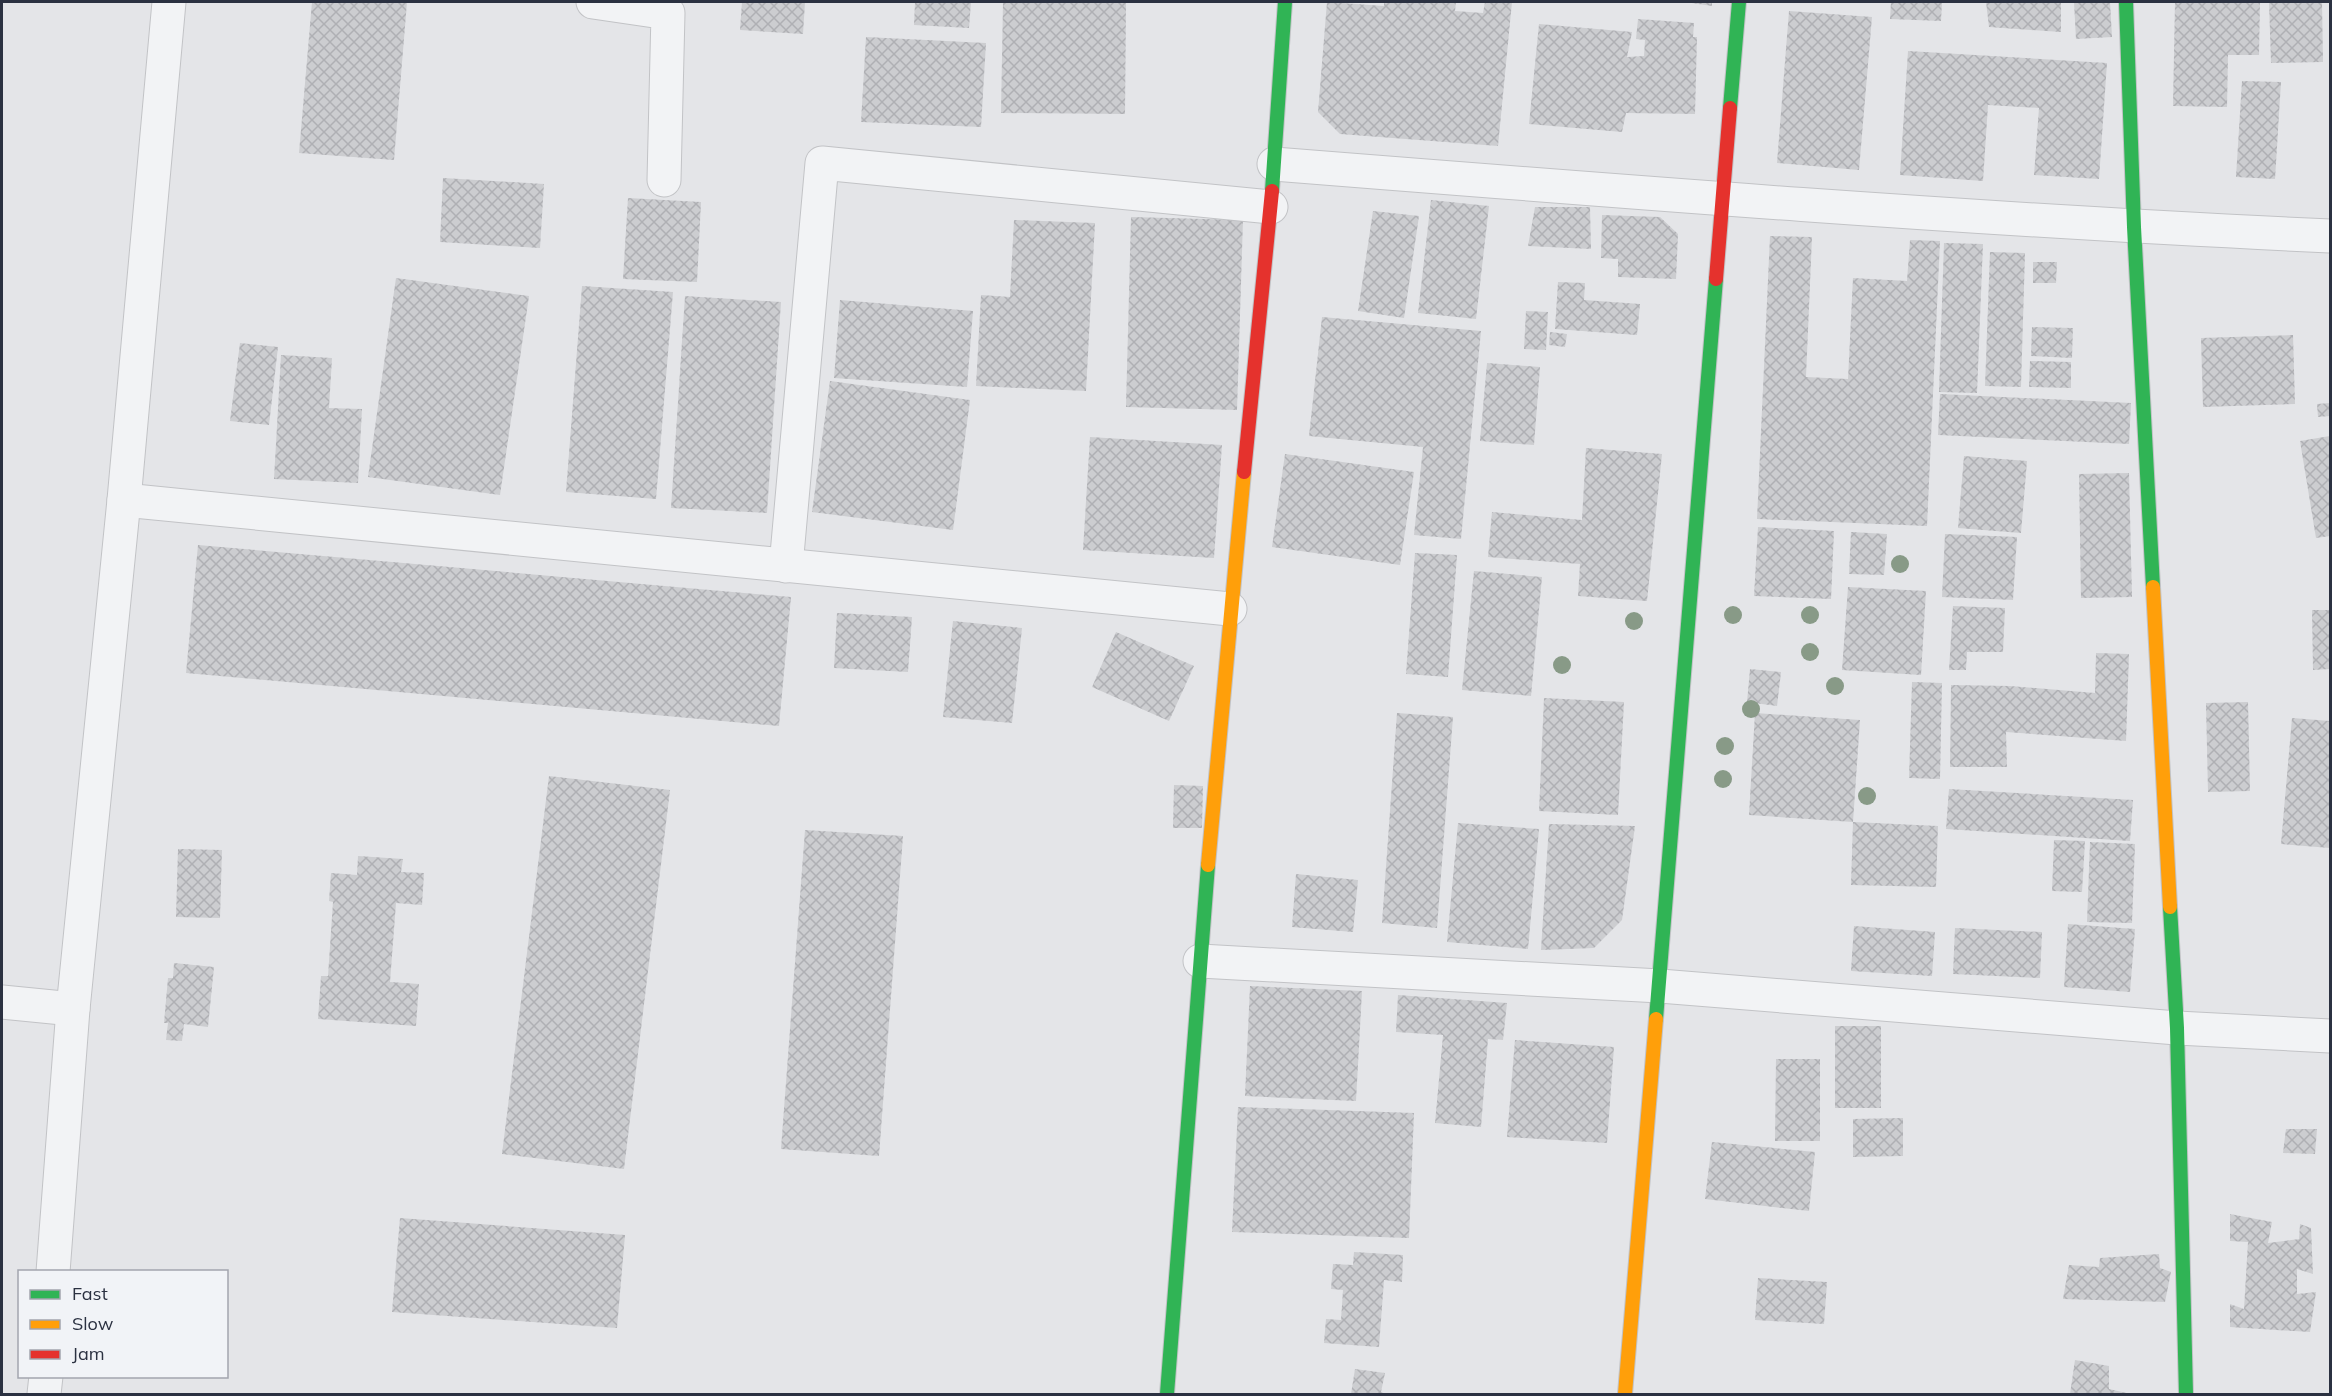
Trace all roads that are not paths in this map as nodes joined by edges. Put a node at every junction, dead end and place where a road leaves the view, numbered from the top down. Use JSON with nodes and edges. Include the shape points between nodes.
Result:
{"nodes":[{"id":1,"x":170,"y":2,"type":"edge"},
{"id":2,"x":593,"y":2,"type":"edge"},
{"id":3,"x":1285,"y":2,"type":"edge"},
{"id":4,"x":1739,"y":2,"type":"edge"},
{"id":5,"x":2126,"y":2,"type":"edge"},
{"id":6,"x":1274,"y":164,"type":"junction"},
{"id":7,"x":664,"y":180,"type":"dead end"},
{"id":8,"x":1722,"y":200,"type":"junction"},
{"id":9,"x":1271,"y":207,"type":"junction"},
{"id":10,"x":2134,"y":227,"type":"junction"},
{"id":11,"x":2331,"y":236,"type":"edge"},
{"id":12,"x":124,"y":500,"type":"junction"},
{"id":13,"x":786,"y":566,"type":"junction"},
{"id":14,"x":1230,"y":609,"type":"junction"},
{"id":15,"x":1200,"y":961,"type":"junction"},
{"id":16,"x":1659,"y":986,"type":"junction"},
{"id":17,"x":2,"y":1002,"type":"edge"},
{"id":18,"x":73,"y":1009,"type":"junction"},
{"id":19,"x":2177,"y":1028,"type":"junction"},
{"id":20,"x":2331,"y":1036,"type":"edge"},
{"id":21,"x":54,"y":1270,"type":"edge"},
{"id":22,"x":46,"y":1378,"type":"edge"},
{"id":23,"x":45,"y":1395,"type":"edge"},
{"id":24,"x":1167,"y":1395,"type":"edge"},
{"id":25,"x":1625,"y":1395,"type":"edge"},
{"id":26,"x":2186,"y":1395,"type":"edge"}],
"edges":[{"from":1,"to":12,"type":"street"},
{"from":2,"to":7,"type":"street","via":[[668,13]]},
{"from":3,"to":6,"type":"street"},
{"from":4,"to":8,"type":"street"},
{"from":5,"to":10,"type":"street"},
{"from":6,"to":8,"type":"street"},
{"from":6,"to":9,"type":"street"},
{"from":8,"to":10,"type":"street"},
{"from":8,"to":16,"type":"street"},
{"from":9,"to":13,"type":"street","via":[[822,163]]},
{"from":9,"to":14,"type":"street"},
{"from":10,"to":11,"type":"street"},
{"from":10,"to":19,"type":"street"},
{"from":12,"to":13,"type":"street"},
{"from":12,"to":18,"type":"street"},
{"from":13,"to":14,"type":"street"},
{"from":14,"to":15,"type":"street"},
{"from":15,"to":16,"type":"street"},
{"from":15,"to":24,"type":"street"},
{"from":16,"to":19,"type":"street"},
{"from":16,"to":25,"type":"street"},
{"from":17,"to":18,"type":"street"},
{"from":18,"to":21,"type":"street"},
{"from":19,"to":20,"type":"street"},
{"from":19,"to":26,"type":"street"},
{"from":22,"to":23,"type":"street"}]}
